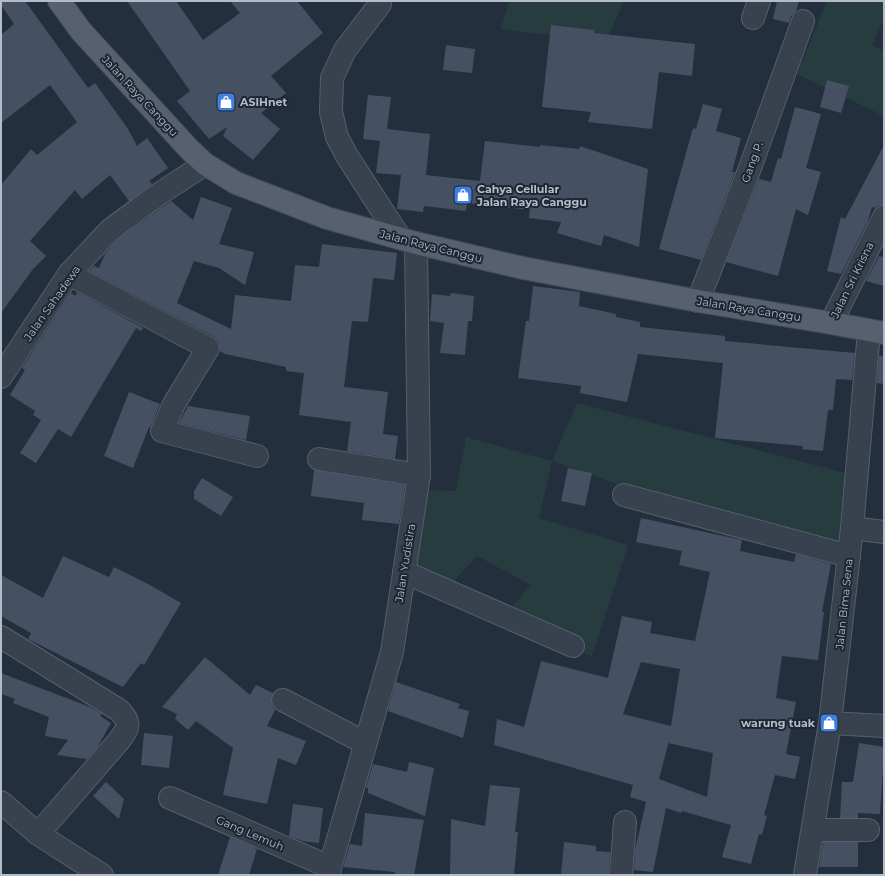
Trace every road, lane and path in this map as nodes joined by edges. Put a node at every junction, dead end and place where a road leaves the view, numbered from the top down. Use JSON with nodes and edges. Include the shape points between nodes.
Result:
{"nodes":[{"id":1,"x":59,"y":1,"type":"edge"},
{"id":2,"x":380,"y":4,"type":"dead end"},
{"id":3,"x":803,"y":21,"type":"dead end"},
{"id":4,"x":205,"y":164,"type":"junction"},
{"id":5,"x":884,"y":217,"type":"edge"},
{"id":6,"x":408,"y":241,"type":"junction"},
{"id":7,"x":69,"y":274,"type":"junction"},
{"id":8,"x":698,"y":301,"type":"junction"},
{"id":9,"x":831,"y":323,"type":"junction"},
{"id":10,"x":876,"y":332,"type":"edge"},
{"id":11,"x":1,"y":377,"type":"edge"},
{"id":12,"x":257,"y":456,"type":"dead end"},
{"id":13,"x":319,"y":459,"type":"dead end"},
{"id":14,"x":419,"y":475,"type":"junction"},
{"id":15,"x":624,"y":495,"type":"dead end"},
{"id":16,"x":852,"y":528,"type":"junction"},
{"id":17,"x":884,"y":532,"type":"edge"},
{"id":18,"x":849,"y":556,"type":"junction"},
{"id":19,"x":404,"y":572,"type":"junction"},
{"id":20,"x":1,"y":638,"type":"edge"},
{"id":21,"x":573,"y":646,"type":"dead end"},
{"id":22,"x":283,"y":700,"type":"dead end"},
{"id":23,"x":830,"y":723,"type":"junction"},
{"id":24,"x":884,"y":726,"type":"edge"},
{"id":25,"x":365,"y":743,"type":"junction"},
{"id":26,"x":170,"y":798,"type":"dead end"},
{"id":27,"x":1,"y":802,"type":"edge"},
{"id":28,"x":625,"y":822,"type":"dead end"},
{"id":29,"x":813,"y":830,"type":"junction"},
{"id":30,"x":868,"y":830,"type":"dead end"},
{"id":31,"x":38,"y":834,"type":"junction"},
{"id":32,"x":330,"y":871,"type":"edge"},
{"id":33,"x":102,"y":875,"type":"edge"},
{"id":34,"x":621,"y":875,"type":"edge"},
{"id":35,"x":805,"y":875,"type":"edge"}],
"edges":[{"from":1,"to":4,"type":"main road","name":"Jalan Raya Canggu","via":[[86,36]]},
{"from":2,"to":6,"type":"street","via":[[346,50],[332,78],[331,112],[337,137],[347,156]]},
{"from":3,"to":8,"type":"street","name":"Gang P."},
{"from":4,"to":6,"type":"main road","name":"Jalan Raya Canggu","via":[[236,183],[269,197],[327,218]]},
{"from":4,"to":7,"type":"street","name":"Jalan Sahadewa","via":[[110,230]]},
{"from":5,"to":9,"type":"street","name":"Jalan Sri Krisna"},
{"from":6,"to":8,"type":"main road","name":"Jalan Raya Canggu","via":[[524,268]]},
{"from":6,"to":14,"type":"street","name":"Jalan Yudistira"},
{"from":7,"to":11,"type":"street","name":"Jalan Sahadewa"},
{"from":7,"to":12,"type":"street","via":[[208,348],[174,404],[162,431]]},
{"from":8,"to":9,"type":"main road","name":"Jalan Raya Canggu"},
{"from":9,"to":10,"type":"main road","name":"Jalan Raya Canggu"},
{"from":10,"to":16,"type":"street","name":"Jalan Bima Sena"},
{"from":13,"to":14,"type":"street"},
{"from":14,"to":19,"type":"street","name":"Jalan Yudistira"},
{"from":15,"to":18,"type":"street"},
{"from":16,"to":17,"type":"street"},
{"from":16,"to":18,"type":"street","name":"Jalan Bima Sena"},
{"from":18,"to":23,"type":"street","name":"Jalan Bima Sena"},
{"from":19,"to":21,"type":"street"},
{"from":19,"to":25,"type":"street","name":"Jalan Yudistira","via":[[392,652]]},
{"from":20,"to":31,"type":"street","via":[[119,710],[128,719],[127,730],[118,742]]},
{"from":22,"to":25,"type":"street"},
{"from":23,"to":24,"type":"street"},
{"from":23,"to":29,"type":"street","name":"Jalan Bima Sena"},
{"from":25,"to":32,"type":"street","name":"Jalan Yudistira"},
{"from":26,"to":32,"type":"street","name":"Gang Lemuh"},
{"from":27,"to":31,"type":"street"},
{"from":28,"to":34,"type":"street"},
{"from":29,"to":30,"type":"street"},
{"from":29,"to":35,"type":"street","name":"Jalan Bima Sena"},
{"from":31,"to":33,"type":"street"}]}
